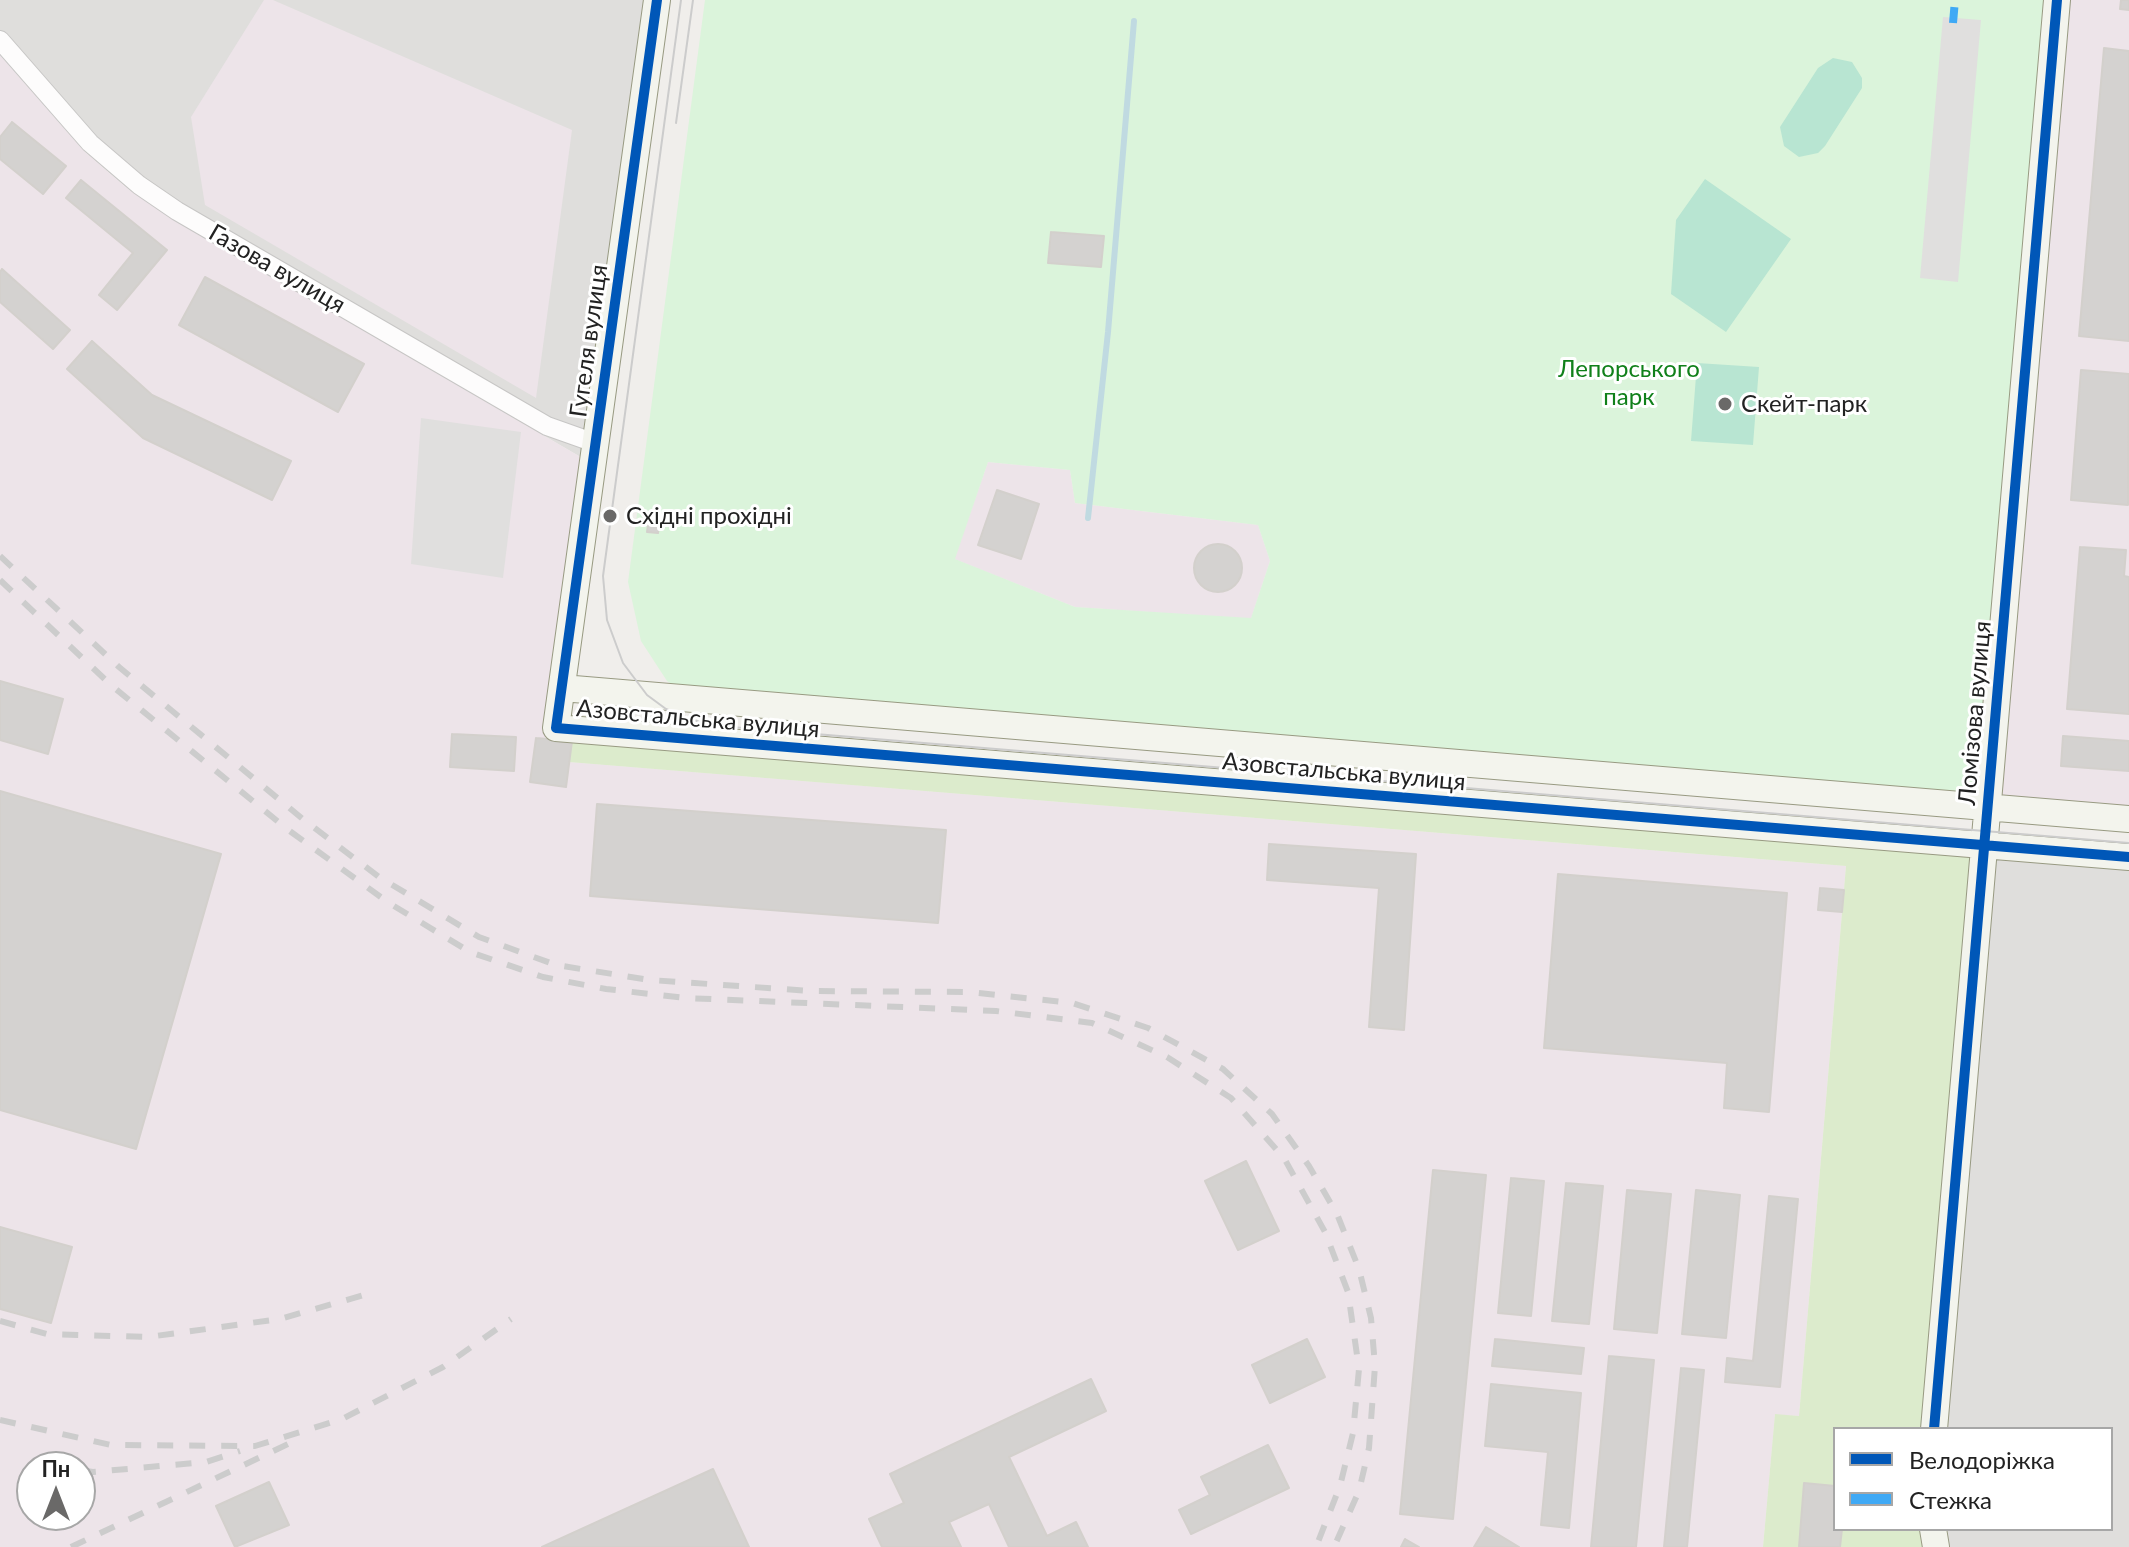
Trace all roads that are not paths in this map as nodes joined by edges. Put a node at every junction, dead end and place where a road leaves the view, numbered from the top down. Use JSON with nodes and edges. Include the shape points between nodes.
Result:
{"nodes":[{"id":1,"x":657,"y":0,"type":"edge"},
{"id":2,"x":2057,"y":0,"type":"edge"},
{"id":3,"x":0,"y":40,"type":"edge"},
{"id":4,"x":595,"y":443,"type":"junction"},
{"id":5,"x":562,"y":688,"type":"junction"},
{"id":6,"x":556,"y":728,"type":"joint"},
{"id":7,"x":1987,"y":807,"type":"junction"},
{"id":8,"x":2129,"y":819,"type":"edge"},
{"id":9,"x":1984,"y":844,"type":"junction"},
{"id":10,"x":2129,"y":857,"type":"edge"},
{"id":11,"x":1934,"y":1427,"type":"edge"}],
"edges":[{"from":1,"to":4,"type":"street","name":"Гугеля вулиця"},
{"from":2,"to":7,"type":"street","name":"Ломізова вулиця"},
{"from":3,"to":4,"type":"street","name":"Газова вулиця","via":[[90,143],[177,211],[547,426]]},
{"from":4,"to":5,"type":"street","name":"Гугеля вулиця"},
{"from":5,"to":6,"type":"street","name":"Гугеля вулиця"},
{"from":5,"to":7,"type":"street","name":"Азовстальська вулиця"},
{"from":6,"to":9,"type":"street","name":"Азовстальська вулиця"},
{"from":7,"to":8,"type":"street","name":"Азовстальська вулиця"},
{"from":7,"to":9,"type":"street","name":"Ломізова вулиця"},
{"from":9,"to":10,"type":"street","name":"Азовстальська вулиця"},
{"from":9,"to":11,"type":"street","name":"Ломізова вулиця"}]}
